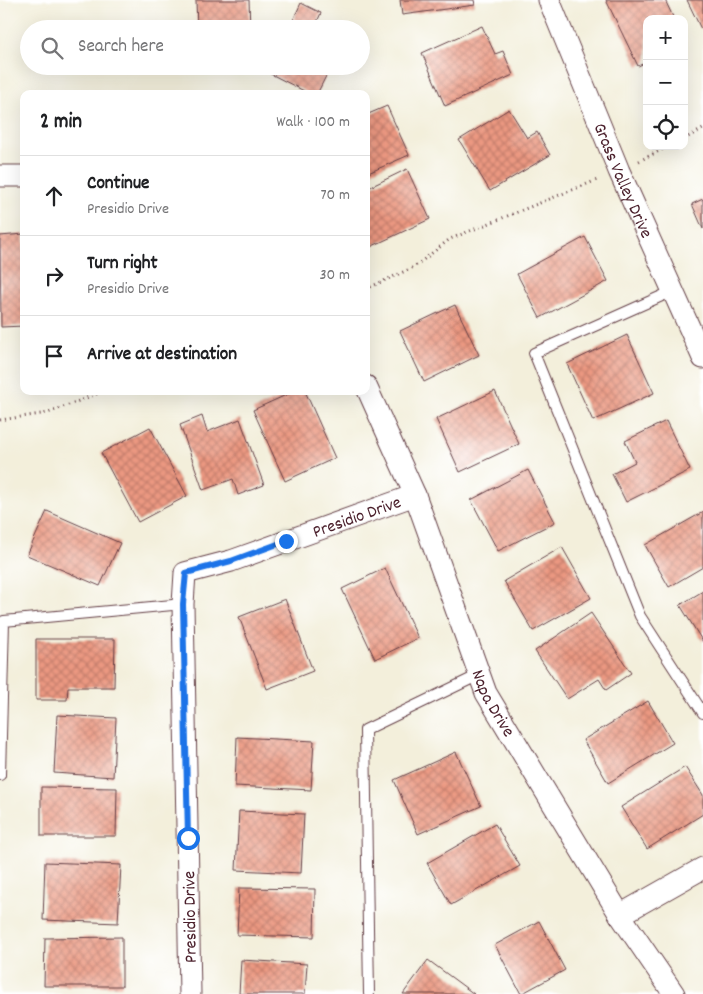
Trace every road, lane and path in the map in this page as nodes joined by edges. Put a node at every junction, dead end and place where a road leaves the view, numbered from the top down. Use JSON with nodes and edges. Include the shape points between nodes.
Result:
{"nodes":[{"id":1,"x":549,"y":0,"type":"edge"},
{"id":2,"x":703,"y":129,"type":"edge"},
{"id":3,"x":688,"y":136,"type":"edge"},
{"id":4,"x":661,"y":150,"type":"edge"},
{"id":5,"x":619,"y":171,"type":"junction"},
{"id":6,"x":0,"y":176,"type":"edge"},
{"id":7,"x":20,"y":176,"type":"edge"},
{"id":8,"x":370,"y":286,"type":"edge"},
{"id":9,"x":673,"y":291,"type":"junction"},
{"id":10,"x":701,"y":349,"type":"edge"},
{"id":11,"x":94,"y":395,"type":"edge"},
{"id":12,"x":370,"y":395,"type":"edge"},
{"id":13,"x":0,"y":420,"type":"edge"},
{"id":14,"x":415,"y":495,"type":"junction"},
{"id":15,"x":183,"y":604,"type":"junction"},
{"id":16,"x":479,"y":675,"type":"junction"},
{"id":17,"x":703,"y":713,"type":"edge"},
{"id":18,"x":0,"y":775,"type":"edge"},
{"id":19,"x":703,"y":868,"type":"edge"},
{"id":20,"x":620,"y":915,"type":"junction"},
{"id":21,"x":190,"y":994,"type":"edge"},
{"id":22,"x":368,"y":994,"type":"edge"},
{"id":23,"x":674,"y":994,"type":"edge"}],
"edges":[{"from":1,"to":5,"type":"street","name":"Grass Valley Drive"},
{"from":2,"to":3,"type":"path"},
{"from":4,"to":5,"type":"path"},
{"from":5,"to":8,"type":"path","via":[[450,239],[414,268]]},
{"from":5,"to":9,"type":"street","name":"Grass Valley Drive"},
{"from":6,"to":7,"type":"street"},
{"from":9,"to":10,"type":"street","name":"Grass Valley Drive"},
{"from":9,"to":17,"type":"lane","via":[[534,353],[640,616]]},
{"from":11,"to":13,"type":"path","via":[[48,413]]},
{"from":12,"to":14,"type":"street","name":"Napa Drive"},
{"from":14,"to":15,"type":"street","name":"Presidio Drive","via":[[231,561],[186,573]]},
{"from":14,"to":16,"type":"street","name":"Napa Drive"},
{"from":15,"to":18,"type":"lane","via":[[4,621]]},
{"from":15,"to":21,"type":"street","name":"Presidio Drive"},
{"from":16,"to":20,"type":"street","name":"Napa Drive","via":[[486,693]]},
{"from":16,"to":22,"type":"lane","via":[[365,730]]},
{"from":19,"to":20,"type":"street"},
{"from":20,"to":23,"type":"street","name":"Napa Drive"}]}
